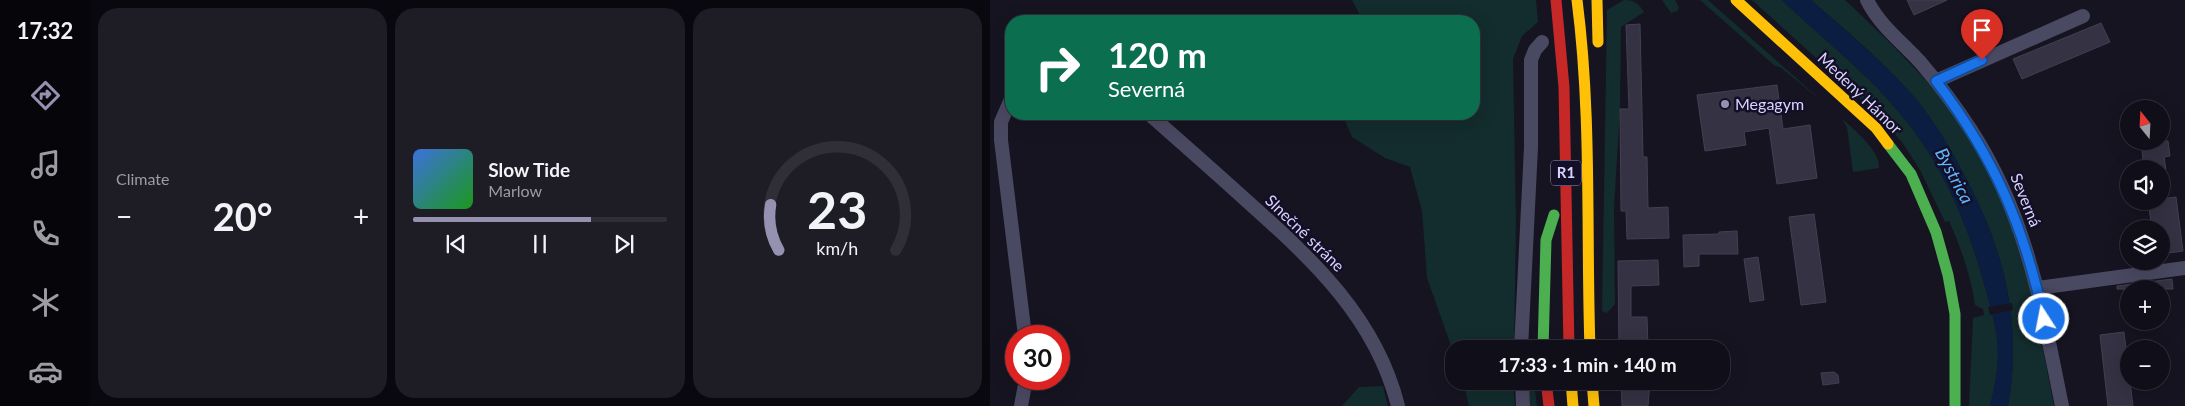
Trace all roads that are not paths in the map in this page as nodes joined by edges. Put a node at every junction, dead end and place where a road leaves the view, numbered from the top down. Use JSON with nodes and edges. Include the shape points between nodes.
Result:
{"nodes":[{"id":1,"x":1544,"y":0,"type":"edge"},
{"id":2,"x":1556,"y":0,"type":"edge"},
{"id":3,"x":1577,"y":0,"type":"edge"},
{"id":4,"x":1597,"y":0,"type":"edge"},
{"id":5,"x":1736,"y":0,"type":"edge"},
{"id":6,"x":1867,"y":0,"type":"edge"},
{"id":7,"x":2083,"y":16,"type":"dead end"},
{"id":8,"x":1542,"y":42,"type":"dead end"},
{"id":9,"x":1598,"y":52,"type":"dead end"},
{"id":10,"x":1595,"y":80,"type":"dead end"},
{"id":11,"x":1936,"y":81,"type":"junction"},
{"id":12,"x":1005,"y":114,"type":"edge"},
{"id":13,"x":1587,"y":119,"type":"junction"},
{"id":14,"x":1156,"y":120,"type":"edge"},
{"id":15,"x":1554,"y":168,"type":"dead end"},
{"id":16,"x":2185,"y":268,"type":"edge"},
{"id":17,"x":2038,"y":288,"type":"junction"},
{"id":18,"x":1024,"y":325,"type":"edge"},
{"id":19,"x":1568,"y":328,"type":"junction"},
{"id":20,"x":1521,"y":340,"type":"edge"},
{"id":21,"x":1543,"y":340,"type":"edge"},
{"id":22,"x":1569,"y":340,"type":"edge"},
{"id":23,"x":1590,"y":340,"type":"edge"},
{"id":24,"x":1024,"y":390,"type":"edge"},
{"id":25,"x":1522,"y":390,"type":"edge"},
{"id":26,"x":1547,"y":390,"type":"edge"},
{"id":27,"x":1572,"y":390,"type":"edge"},
{"id":28,"x":1593,"y":390,"type":"edge"},
{"id":29,"x":1021,"y":406,"type":"edge"},
{"id":30,"x":1398,"y":406,"type":"edge"},
{"id":31,"x":1523,"y":406,"type":"edge"},
{"id":32,"x":1549,"y":406,"type":"edge"},
{"id":33,"x":1573,"y":406,"type":"edge"},
{"id":34,"x":1594,"y":406,"type":"edge"},
{"id":35,"x":1955,"y":406,"type":"edge"},
{"id":36,"x":2062,"y":406,"type":"edge"}],
"edges":[{"from":1,"to":15,"type":"main road","via":[[1552,75]]},
{"from":2,"to":19,"type":"main road","number":"R1","via":[[1563,77]]},
{"from":3,"to":13,"type":"main road","number":"R1"},
{"from":4,"to":9,"type":"main road"},
{"from":5,"to":35,"type":"main road","name":"Medený Hámor","via":[[1876,128],[1911,174],[1936,232],[1948,275],[1955,314]]},
{"from":6,"to":11,"type":"street","name":"Severná","via":[[1882,23]]},
{"from":7,"to":11,"type":"street"},
{"from":8,"to":20,"type":"street","via":[[1531,60],[1532,147]]},
{"from":10,"to":13,"type":"main road"},
{"from":11,"to":17,"type":"street","name":"Severná","via":[[1995,171],[2018,224]]},
{"from":12,"to":18,"type":"street","via":[[1001,140]]},
{"from":13,"to":23,"type":"main road","number":"R1"},
{"from":14,"to":30,"type":"street","name":"Slnečné stráne","via":[[1266,218],[1343,295],[1376,347]]},
{"from":16,"to":17,"type":"street"},
{"from":17,"to":36,"type":"street","name":"Severná"},
{"from":19,"to":21,"type":"main road","via":[[1554,210],[1546,240]]},
{"from":19,"to":22,"type":"main road","number":"R1"},
{"from":24,"to":29,"type":"street"},
{"from":25,"to":31,"type":"street"},
{"from":26,"to":32,"type":"main road"},
{"from":27,"to":33,"type":"main road"},
{"from":28,"to":34,"type":"main road"}]}
